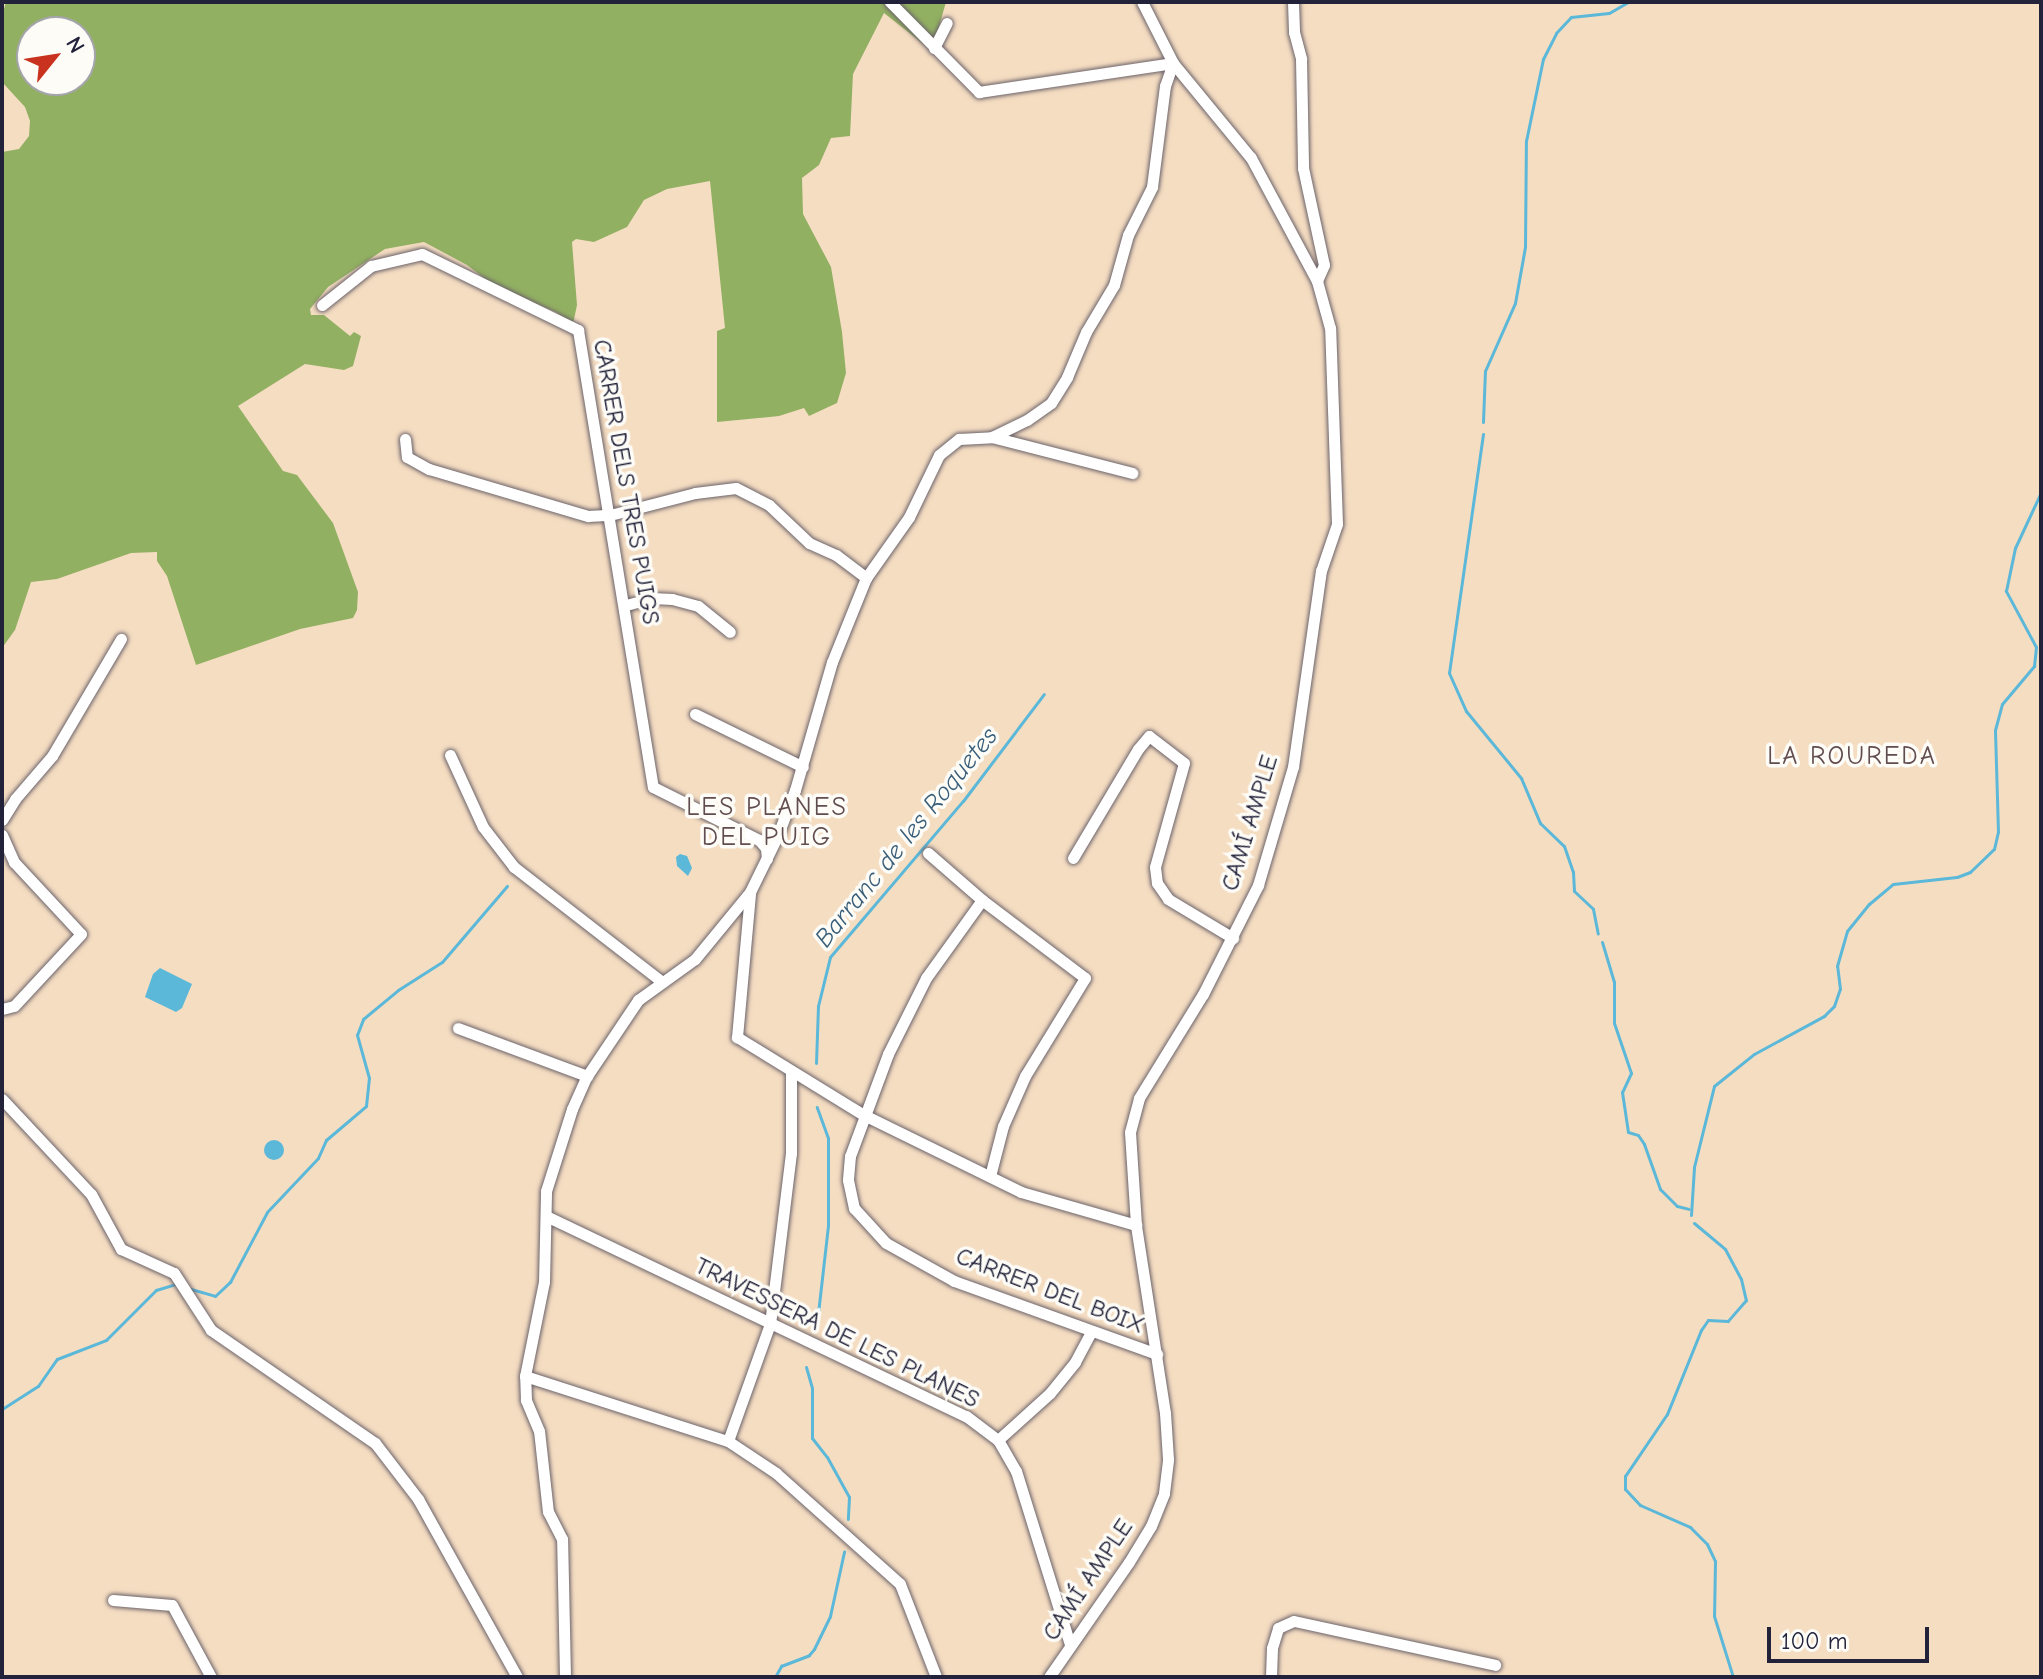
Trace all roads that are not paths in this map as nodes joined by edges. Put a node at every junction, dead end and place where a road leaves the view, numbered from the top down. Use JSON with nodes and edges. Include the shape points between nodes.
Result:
{"nodes":[{"id":1,"x":890,"y":2,"type":"edge"},
{"id":2,"x":1142,"y":2,"type":"edge"},
{"id":3,"x":1293,"y":2,"type":"edge"},
{"id":4,"x":947,"y":23,"type":"dead end"},
{"id":5,"x":934,"y":48,"type":"junction"},
{"id":6,"x":1173,"y":63,"type":"junction"},
{"id":7,"x":1317,"y":281,"type":"junction"},
{"id":8,"x":322,"y":305,"type":"dead end"},
{"id":9,"x":992,"y":437,"type":"junction"},
{"id":10,"x":405,"y":439,"type":"dead end"},
{"id":11,"x":1132,"y":473,"type":"dead end"},
{"id":12,"x":610,"y":515,"type":"junction"},
{"id":13,"x":866,"y":578,"type":"junction"},
{"id":14,"x":626,"y":605,"type":"junction"},
{"id":15,"x":730,"y":632,"type":"dead end"},
{"id":16,"x":121,"y":639,"type":"dead end"},
{"id":17,"x":695,"y":714,"type":"dead end"},
{"id":18,"x":450,"y":755,"type":"dead end"},
{"id":19,"x":803,"y":767,"type":"junction"},
{"id":20,"x":2,"y":820,"type":"edge"},
{"id":21,"x":2,"y":835,"type":"edge"},
{"id":22,"x":928,"y":853,"type":"dead end"},
{"id":23,"x":1073,"y":858,"type":"dead end"},
{"id":24,"x":767,"y":859,"type":"junction"},
{"id":25,"x":750,"y":892,"type":"junction"},
{"id":26,"x":982,"y":900,"type":"junction"},
{"id":27,"x":1233,"y":938,"type":"junction"},
{"id":28,"x":662,"y":982,"type":"junction"},
{"id":29,"x":2,"y":1009,"type":"edge"},
{"id":30,"x":458,"y":1028,"type":"dead end"},
{"id":31,"x":791,"y":1072,"type":"junction"},
{"id":32,"x":587,"y":1076,"type":"junction"},
{"id":33,"x":2,"y":1099,"type":"edge"},
{"id":34,"x":864,"y":1115,"type":"junction"},
{"id":35,"x":990,"y":1176,"type":"junction"},
{"id":36,"x":546,"y":1216,"type":"junction"},
{"id":37,"x":1136,"y":1225,"type":"junction"},
{"id":38,"x":770,"y":1324,"type":"junction"},
{"id":39,"x":1091,"y":1332,"type":"junction"},
{"id":40,"x":1157,"y":1354,"type":"junction"},
{"id":41,"x":525,"y":1376,"type":"junction"},
{"id":42,"x":998,"y":1440,"type":"junction"},
{"id":43,"x":728,"y":1441,"type":"junction"},
{"id":44,"x":113,"y":1600,"type":"dead end"},
{"id":45,"x":1070,"y":1644,"type":"junction"},
{"id":46,"x":1495,"y":1665,"type":"dead end"},
{"id":47,"x":211,"y":1677,"type":"edge"},
{"id":48,"x":517,"y":1677,"type":"edge"},
{"id":49,"x":565,"y":1677,"type":"edge"},
{"id":50,"x":936,"y":1677,"type":"edge"},
{"id":51,"x":1049,"y":1677,"type":"edge"},
{"id":52,"x":1271,"y":1677,"type":"edge"}],
"edges":[{"from":1,"to":5,"type":"street"},
{"from":2,"to":6,"type":"street","name":"CAMÍ AMPLE"},
{"from":3,"to":7,"type":"street","via":[[1301,59],[1303,168],[1324,265]]},
{"from":4,"to":5,"type":"street"},
{"from":5,"to":6,"type":"street","via":[[979,92]]},
{"from":6,"to":7,"type":"street","name":"CAMÍ AMPLE","via":[[1251,158]]},
{"from":6,"to":9,"type":"street","via":[[1165,86],[1152,187],[1128,235],[1114,285],[1051,403]]},
{"from":7,"to":27,"type":"street","name":"CAMÍ AMPLE","via":[[1330,328],[1337,524],[1321,571],[1293,767],[1258,885]]},
{"from":8,"to":12,"type":"street","name":"CARRER DELS TRES PUIGS","via":[[371,266],[422,254],[578,330]]},
{"from":9,"to":11,"type":"street"},
{"from":9,"to":13,"type":"street","via":[[959,439],[939,455],[909,517]]},
{"from":10,"to":12,"type":"street","via":[[407,457],[429,469],[549,507]]},
{"from":12,"to":13,"type":"street","via":[[736,488],[769,505],[809,543]]},
{"from":12,"to":14,"type":"street","name":"CARRER DELS TRES PUIGS"},
{"from":13,"to":19,"type":"street","via":[[832,662]]},
{"from":14,"to":15,"type":"street","via":[[652,598],[698,606]]},
{"from":14,"to":24,"type":"street","name":"CARRER DELS TRES PUIGS","via":[[653,787],[759,840]]},
{"from":16,"to":20,"type":"street","via":[[52,756]]},
{"from":17,"to":19,"type":"street"},
{"from":18,"to":28,"type":"street","via":[[483,827],[514,867]]},
{"from":19,"to":24,"type":"street"},
{"from":21,"to":29,"type":"street","via":[[14,862],[81,934],[14,1006]]},
{"from":22,"to":26,"type":"street"},
{"from":23,"to":27,"type":"street","via":[[1149,736],[1184,763],[1155,867],[1157,883],[1168,899]]},
{"from":24,"to":25,"type":"street"},
{"from":25,"to":28,"type":"street","via":[[695,959]]},
{"from":25,"to":31,"type":"street","via":[[737,1037]]},
{"from":26,"to":34,"type":"street","name":"CARRER DEL BOIX","via":[[926,978]]},
{"from":26,"to":35,"type":"street","via":[[1085,978],[1025,1076],[1003,1126]]},
{"from":27,"to":37,"type":"street","name":"CAMÍ AMPLE","via":[[1139,1098],[1130,1132]]},
{"from":28,"to":32,"type":"street","via":[[638,1000]]},
{"from":30,"to":32,"type":"street"},
{"from":31,"to":34,"type":"street"},
{"from":31,"to":38,"type":"street","via":[[791,1153]]},
{"from":32,"to":36,"type":"street","via":[[546,1191]]},
{"from":33,"to":48,"type":"street","via":[[91,1194],[121,1249],[174,1273],[211,1330],[375,1443],[418,1499]]},
{"from":34,"to":35,"type":"street"},
{"from":34,"to":39,"type":"street","name":"CARRER DEL BOIX","via":[[848,1180],[854,1208],[869,1228],[954,1281]]},
{"from":35,"to":37,"type":"street","via":[[1021,1192]]},
{"from":36,"to":38,"type":"street","name":"TRAVESSERA DE LES PLANES"},
{"from":36,"to":41,"type":"street","via":[[544,1282]]},
{"from":37,"to":40,"type":"street","name":"CAMÍ AMPLE"},
{"from":38,"to":42,"type":"street","name":"TRAVESSERA DE LES PLANES","via":[[966,1416]]},
{"from":38,"to":43,"type":"street"},
{"from":39,"to":40,"type":"street","name":"CARRER DEL BOIX"},
{"from":39,"to":42,"type":"street","via":[[1050,1393]]},
{"from":40,"to":45,"type":"street","name":"CAMÍ AMPLE","via":[[1167,1444],[1164,1493],[1129,1562]]},
{"from":41,"to":43,"type":"street"},
{"from":41,"to":49,"type":"street","via":[[526,1400],[539,1431],[548,1512],[562,1539]]},
{"from":42,"to":45,"type":"street","name":"TRAVESSERA DE LES PLANES","via":[[1016,1471]]},
{"from":43,"to":50,"type":"street","via":[[808,1499],[900,1584]]},
{"from":44,"to":47,"type":"street","via":[[172,1605]]},
{"from":45,"to":51,"type":"street","name":"CAMÍ AMPLE"},
{"from":46,"to":52,"type":"street","via":[[1294,1621],[1278,1628]]}]}
